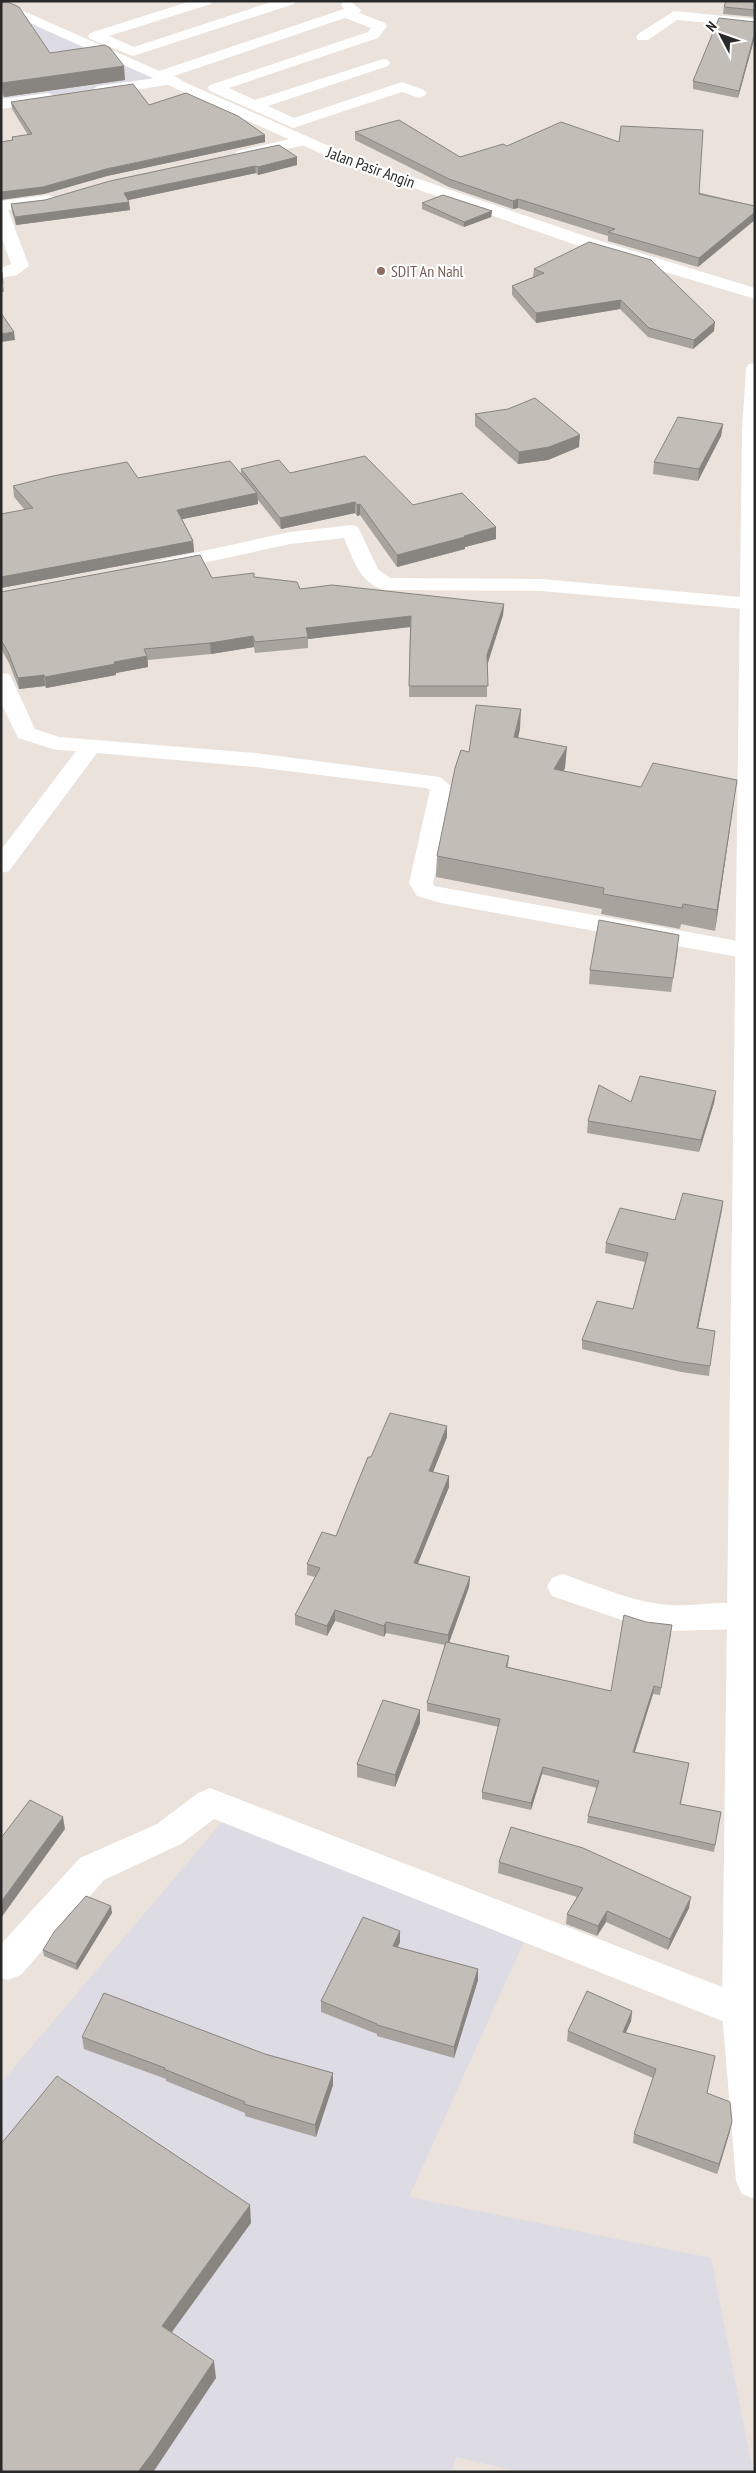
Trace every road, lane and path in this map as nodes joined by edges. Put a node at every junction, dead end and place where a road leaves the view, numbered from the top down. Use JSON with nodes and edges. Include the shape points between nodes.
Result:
{"nodes":[{"id":1,"x":206,"y":1,"type":"edge"},
{"id":2,"x":289,"y":1,"type":"edge"},
{"id":3,"x":1,"y":4,"type":"edge"},
{"id":4,"x":342,"y":7,"type":"edge"},
{"id":5,"x":755,"y":23,"type":"edge"},
{"id":6,"x":642,"y":37,"type":"dead end"},
{"id":7,"x":383,"y":63,"type":"dead end"},
{"id":8,"x":167,"y":77,"type":"junction"},
{"id":9,"x":88,"y":92,"type":"edge"},
{"id":10,"x":419,"y":93,"type":"dead end"},
{"id":11,"x":59,"y":96,"type":"edge"},
{"id":12,"x":1,"y":104,"type":"edge"},
{"id":13,"x":254,"y":106,"type":"junction"},
{"id":14,"x":303,"y":141,"type":"junction"},
{"id":15,"x":228,"y":157,"type":"edge"},
{"id":16,"x":60,"y":198,"type":"edge"},
{"id":17,"x":1,"y":206,"type":"edge"},
{"id":18,"x":1,"y":211,"type":"edge"},
{"id":19,"x":1,"y":273,"type":"edge"},
{"id":20,"x":755,"y":294,"type":"edge"},
{"id":21,"x":755,"y":368,"type":"edge"},
{"id":22,"x":754,"y":451,"type":"edge"},
{"id":23,"x":150,"y":568,"type":"edge"},
{"id":24,"x":752,"y":604,"type":"junction"},
{"id":25,"x":1,"y":679,"type":"edge"},
{"id":26,"x":91,"y":746,"type":"junction"},
{"id":27,"x":1,"y":866,"type":"edge"},
{"id":28,"x":749,"y":952,"type":"junction"},
{"id":29,"x":563,"y":1587,"type":"dead end"},
{"id":30,"x":742,"y":1616,"type":"junction"},
{"id":31,"x":748,"y":1716,"type":"edge"},
{"id":32,"x":1,"y":1960,"type":"edge"},
{"id":33,"x":740,"y":2012,"type":"junction"},
{"id":34,"x":755,"y":2181,"type":"edge"}],
"edges":[{"from":1,"to":2,"type":"street","via":[[96,36],[134,52]]},
{"from":3,"to":8,"type":"street","name":"Jalan Pasir Angin"},
{"from":4,"to":8,"type":"street"},
{"from":4,"to":13,"type":"street","via":[[380,26],[379,30],[373,35],[215,88]]},
{"from":5,"to":6,"type":"street","via":[[674,15]]},
{"from":7,"to":13,"type":"street"},
{"from":8,"to":9,"type":"street"},
{"from":8,"to":14,"type":"street","name":"Jalan Pasir Angin"},
{"from":10,"to":13,"type":"street","via":[[402,87],[293,123]]},
{"from":11,"to":12,"type":"street"},
{"from":14,"to":15,"type":"street"},
{"from":14,"to":20,"type":"street","name":"Jalan Pasir Angin","via":[[348,160],[585,242]]},
{"from":16,"to":17,"type":"street"},
{"from":18,"to":19,"type":"street","via":[[20,266]]},
{"from":21,"to":22,"type":"street"},
{"from":22,"to":24,"type":"street"},
{"from":23,"to":24,"type":"street","via":[[290,538],[351,531],[369,572],[385,584],[541,585]]},
{"from":24,"to":28,"type":"street"},
{"from":25,"to":26,"type":"street","via":[[26,733],[56,743]]},
{"from":26,"to":27,"type":"street"},
{"from":26,"to":28,"type":"street","via":[[255,760],[432,782],[442,788],[420,883],[425,891]]},
{"from":28,"to":30,"type":"street"},
{"from":29,"to":30,"type":"street","via":[[645,1615],[672,1618]]},
{"from":30,"to":31,"type":"street"},
{"from":31,"to":33,"type":"street"},
{"from":32,"to":33,"type":"street","via":[[8,1964],[92,1869],[169,1834],[210,1803]]},
{"from":33,"to":34,"type":"street"}]}
